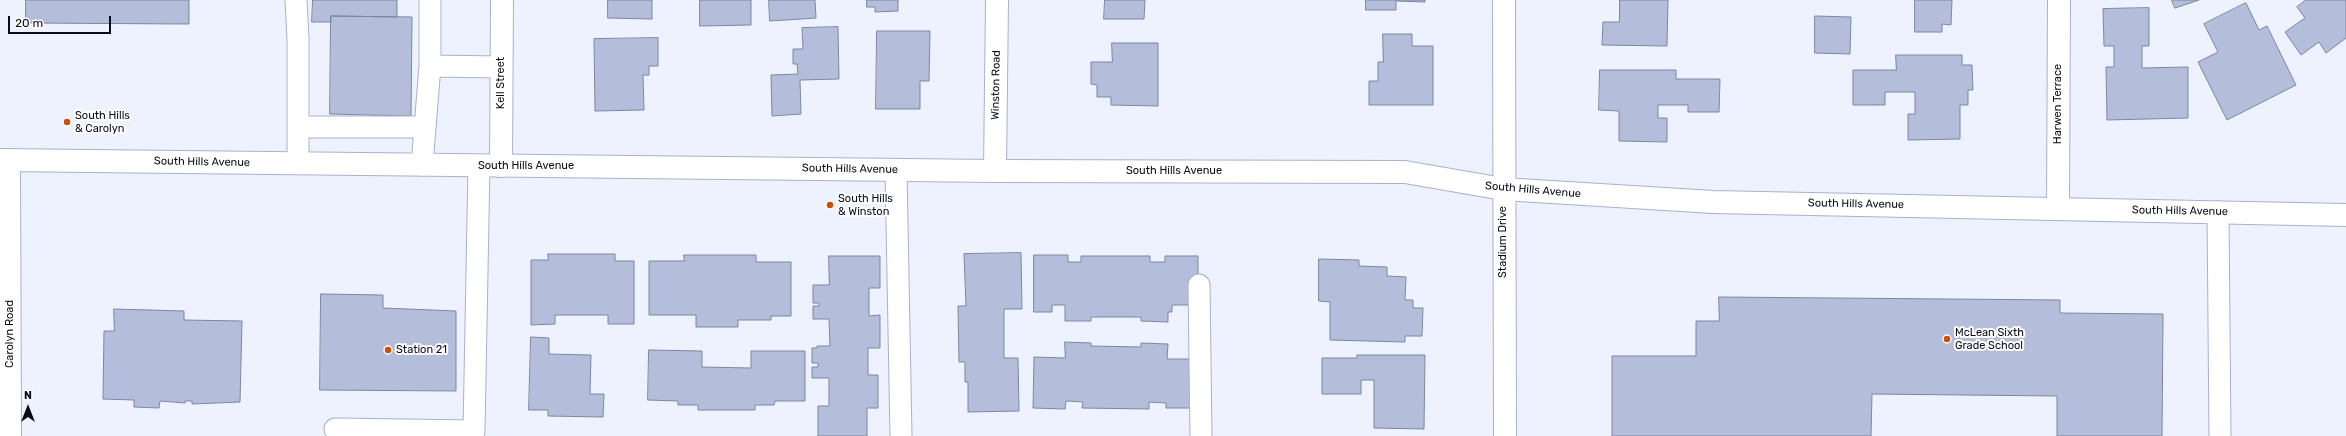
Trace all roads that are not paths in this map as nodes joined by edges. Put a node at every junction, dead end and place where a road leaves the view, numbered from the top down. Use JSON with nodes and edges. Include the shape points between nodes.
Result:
{"nodes":[{"id":1,"x":296,"y":0,"type":"edge"},
{"id":2,"x":430,"y":0,"type":"edge"},
{"id":3,"x":502,"y":0,"type":"edge"},
{"id":4,"x":997,"y":0,"type":"edge"},
{"id":5,"x":1504,"y":0,"type":"edge"},
{"id":6,"x":2058,"y":0,"type":"edge"},
{"id":7,"x":430,"y":66,"type":"junction"},
{"id":8,"x":502,"y":67,"type":"junction"},
{"id":9,"x":298,"y":126,"type":"junction"},
{"id":10,"x":424,"y":127,"type":"junction"},
{"id":11,"x":5,"y":160,"type":"edge"},
{"id":12,"x":298,"y":163,"type":"junction"},
{"id":13,"x":422,"y":165,"type":"junction"},
{"id":14,"x":479,"y":166,"type":"junction"},
{"id":15,"x":501,"y":166,"type":"junction"},
{"id":16,"x":896,"y":170,"type":"junction"},
{"id":17,"x":995,"y":171,"type":"junction"},
{"id":18,"x":1503,"y":189,"type":"junction"},
{"id":19,"x":2058,"y":208,"type":"junction"},
{"id":20,"x":2218,"y":212,"type":"junction"},
{"id":21,"x":2346,"y":215,"type":"edge"},
{"id":22,"x":1199,"y":285,"type":"dead end"},
{"id":23,"x":335,"y":429,"type":"dead end"},
{"id":24,"x":10,"y":436,"type":"edge"},
{"id":25,"x":901,"y":436,"type":"edge"},
{"id":26,"x":1201,"y":436,"type":"edge"},
{"id":27,"x":1505,"y":436,"type":"edge"},
{"id":28,"x":2220,"y":436,"type":"edge"}],
"edges":[{"from":1,"to":9,"type":"lane"},
{"from":2,"to":7,"type":"lane"},
{"from":3,"to":8,"type":"street","name":"Kell Street"},
{"from":4,"to":17,"type":"street","name":"Winston Road"},
{"from":5,"to":18,"type":"street","name":"Stadium Drive"},
{"from":6,"to":19,"type":"street","name":"Harwen Terrace"},
{"from":7,"to":8,"type":"lane"},
{"from":7,"to":10,"type":"lane"},
{"from":8,"to":15,"type":"street","name":"Kell Street"},
{"from":9,"to":10,"type":"lane"},
{"from":9,"to":12,"type":"lane"},
{"from":10,"to":13,"type":"lane"},
{"from":11,"to":12,"type":"street","name":"South Hills Avenue"},
{"from":11,"to":24,"type":"street","name":"Carolyn Road"},
{"from":12,"to":13,"type":"street","name":"South Hills Avenue"},
{"from":13,"to":14,"type":"street","name":"South Hills Avenue"},
{"from":14,"to":15,"type":"street","name":"South Hills Avenue"},
{"from":14,"to":23,"type":"lane","via":[[474,431]]},
{"from":15,"to":16,"type":"street","name":"South Hills Avenue"},
{"from":16,"to":17,"type":"street","name":"South Hills Avenue"},
{"from":16,"to":25,"type":"lane"},
{"from":17,"to":18,"type":"street","name":"South Hills Avenue","via":[[1405,172]]},
{"from":18,"to":19,"type":"street","name":"South Hills Avenue","via":[[1713,202]]},
{"from":18,"to":27,"type":"street","name":"Stadium Drive"},
{"from":19,"to":20,"type":"street","name":"South Hills Avenue"},
{"from":20,"to":21,"type":"street","name":"South Hills Avenue"},
{"from":20,"to":28,"type":"lane"},
{"from":22,"to":26,"type":"lane"}]}
